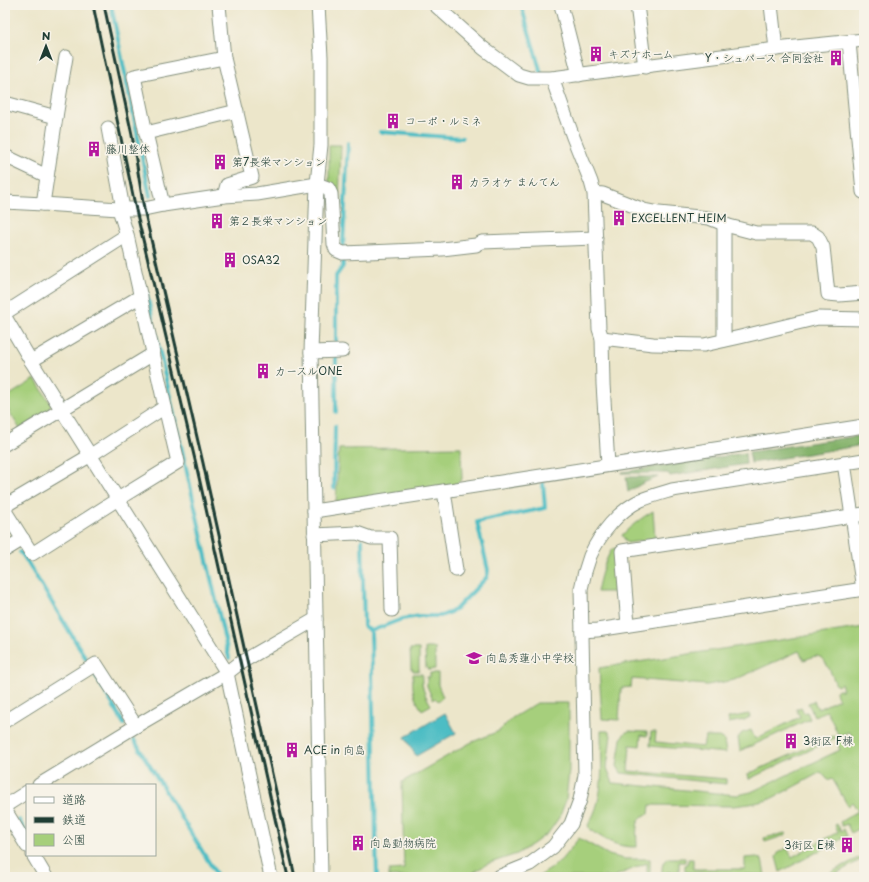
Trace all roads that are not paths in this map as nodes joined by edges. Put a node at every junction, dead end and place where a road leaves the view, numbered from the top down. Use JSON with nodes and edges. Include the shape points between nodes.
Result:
{"nodes":[{"id":1,"x":218,"y":5,"type":"edge"},
{"id":2,"x":318,"y":5,"type":"edge"},
{"id":3,"x":435,"y":5,"type":"edge"},
{"id":4,"x":561,"y":5,"type":"edge"},
{"id":5,"x":637,"y":5,"type":"edge"},
{"id":6,"x":771,"y":5,"type":"edge"},
{"id":7,"x":864,"y":40,"type":"edge"},
{"id":8,"x":849,"y":42,"type":"junction"},
{"id":9,"x":776,"y":49,"type":"junction"},
{"id":10,"x":66,"y":56,"type":"dead end"},
{"id":11,"x":224,"y":58,"type":"junction"},
{"id":12,"x":645,"y":67,"type":"junction"},
{"id":13,"x":579,"y":75,"type":"junction"},
{"id":14,"x":552,"y":78,"type":"junction"},
{"id":15,"x":5,"y":102,"type":"edge"},
{"id":16,"x":237,"y":111,"type":"junction"},
{"id":17,"x":56,"y":118,"type":"junction"},
{"id":18,"x":108,"y":128,"type":"dead end"},
{"id":19,"x":146,"y":132,"type":"junction"},
{"id":20,"x":5,"y":156,"type":"edge"},
{"id":21,"x":47,"y":176,"type":"junction"},
{"id":22,"x":317,"y":184,"type":"junction"},
{"id":23,"x":864,"y":192,"type":"edge"},
{"id":24,"x":594,"y":193,"type":"junction"},
{"id":25,"x":224,"y":196,"type":"junction"},
{"id":26,"x":5,"y":202,"type":"edge"},
{"id":27,"x":43,"y":204,"type":"junction"},
{"id":28,"x":163,"y":205,"type":"junction"},
{"id":29,"x":121,"y":209,"type":"junction"},
{"id":30,"x":724,"y":224,"type":"junction"},
{"id":31,"x":128,"y":235,"type":"junction"},
{"id":32,"x":596,"y":238,"type":"junction"},
{"id":33,"x":864,"y":293,"type":"edge"},
{"id":34,"x":141,"y":296,"type":"junction"},
{"id":35,"x":5,"y":313,"type":"edge"},
{"id":36,"x":5,"y":317,"type":"edge"},
{"id":37,"x":864,"y":319,"type":"edge"},
{"id":38,"x":602,"y":338,"type":"junction"},
{"id":39,"x":724,"y":340,"type":"junction"},
{"id":40,"x":337,"y":351,"type":"dead end"},
{"id":41,"x":311,"y":352,"type":"junction"},
{"id":42,"x":153,"y":354,"type":"junction"},
{"id":43,"x":31,"y":361,"type":"junction"},
{"id":44,"x":165,"y":407,"type":"junction"},
{"id":45,"x":62,"y":410,"type":"junction"},
{"id":46,"x":864,"y":426,"type":"edge"},
{"id":47,"x":5,"y":444,"type":"edge"},
{"id":48,"x":91,"y":455,"type":"junction"},
{"id":49,"x":864,"y":460,"type":"edge"},
{"id":50,"x":844,"y":463,"type":"junction"},
{"id":51,"x":608,"y":465,"type":"junction"},
{"id":52,"x":444,"y":491,"type":"junction"},
{"id":53,"x":118,"y":499,"type":"junction"},
{"id":54,"x":5,"y":511,"type":"edge"},
{"id":55,"x":314,"y":511,"type":"junction"},
{"id":56,"x":858,"y":515,"type":"edge"},
{"id":57,"x":314,"y":535,"type":"junction"},
{"id":58,"x":23,"y":538,"type":"junction"},
{"id":59,"x":5,"y":550,"type":"edge"},
{"id":60,"x":456,"y":570,"type":"dead end"},
{"id":61,"x":863,"y":589,"type":"edge"},
{"id":62,"x":392,"y":610,"type":"dead end"},
{"id":63,"x":316,"y":619,"type":"junction"},
{"id":64,"x":628,"y":625,"type":"junction"},
{"id":65,"x":582,"y":631,"type":"junction"},
{"id":66,"x":227,"y":673,"type":"junction"},
{"id":67,"x":5,"y":721,"type":"edge"},
{"id":68,"x":136,"y":726,"type":"junction"},
{"id":69,"x":41,"y":784,"type":"edge"},
{"id":70,"x":26,"y":793,"type":"edge"},
{"id":71,"x":5,"y":806,"type":"edge"},
{"id":72,"x":5,"y":810,"type":"edge"},
{"id":73,"x":26,"y":844,"type":"edge"},
{"id":74,"x":34,"y":856,"type":"edge"},
{"id":75,"x":46,"y":877,"type":"edge"},
{"id":76,"x":271,"y":877,"type":"edge"},
{"id":77,"x":321,"y":877,"type":"edge"},
{"id":78,"x":498,"y":877,"type":"edge"}],
"edges":[{"from":1,"to":11,"type":"street"},
{"from":2,"to":22,"type":"street","via":[[321,145]]},
{"from":3,"to":14,"type":"street","via":[[483,48],[519,75],[529,78]]},
{"from":4,"to":13,"type":"street"},
{"from":5,"to":12,"type":"street"},
{"from":6,"to":9,"type":"street"},
{"from":7,"to":8,"type":"street"},
{"from":8,"to":9,"type":"street"},
{"from":8,"to":23,"type":"street"},
{"from":9,"to":12,"type":"street"},
{"from":10,"to":17,"type":"street"},
{"from":11,"to":16,"type":"street"},
{"from":11,"to":19,"type":"street","via":[[134,76]]},
{"from":12,"to":13,"type":"street"},
{"from":13,"to":14,"type":"street"},
{"from":14,"to":24,"type":"street"},
{"from":15,"to":17,"type":"street"},
{"from":16,"to":19,"type":"street"},
{"from":16,"to":25,"type":"street","via":[[252,177],[227,185]]},
{"from":17,"to":21,"type":"street"},
{"from":18,"to":29,"type":"street"},
{"from":19,"to":28,"type":"street"},
{"from":20,"to":21,"type":"street"},
{"from":21,"to":27,"type":"street"},
{"from":22,"to":25,"type":"street","via":[[258,194]]},
{"from":22,"to":32,"type":"street","via":[[328,188],[331,194],[334,244],[336,250],[343,253],[442,249],[476,246],[482,242]]},
{"from":22,"to":41,"type":"street"},
{"from":24,"to":30,"type":"street","via":[[644,210],[709,218]]},
{"from":24,"to":32,"type":"street"},
{"from":25,"to":28,"type":"street"},
{"from":26,"to":27,"type":"street"},
{"from":27,"to":29,"type":"street"},
{"from":28,"to":29,"type":"street","via":[[144,209]]},
{"from":29,"to":31,"type":"street"},
{"from":30,"to":33,"type":"street","via":[[756,233],[812,233],[823,246],[828,294]]},
{"from":30,"to":39,"type":"street"},
{"from":31,"to":34,"type":"street"},
{"from":31,"to":35,"type":"street"},
{"from":32,"to":38,"type":"street","via":[[599,330]]},
{"from":34,"to":42,"type":"street"},
{"from":34,"to":43,"type":"street"},
{"from":36,"to":43,"type":"street"},
{"from":37,"to":39,"type":"street","via":[[818,318]]},
{"from":38,"to":39,"type":"street","via":[[653,344],[704,345]]},
{"from":38,"to":51,"type":"street"},
{"from":40,"to":41,"type":"street"},
{"from":41,"to":55,"type":"street"},
{"from":42,"to":44,"type":"street"},
{"from":42,"to":45,"type":"street"},
{"from":43,"to":45,"type":"street"},
{"from":44,"to":48,"type":"street"},
{"from":44,"to":53,"type":"street","via":[[178,462]]},
{"from":45,"to":47,"type":"street"},
{"from":45,"to":48,"type":"street"},
{"from":46,"to":51,"type":"street"},
{"from":48,"to":53,"type":"street"},
{"from":48,"to":54,"type":"street","via":[[8,504]]},
{"from":49,"to":50,"type":"street"},
{"from":50,"to":56,"type":"street"},
{"from":50,"to":65,"type":"street","via":[[672,490],[655,494],[627,509],[608,528],[588,561],[581,589]]},
{"from":51,"to":52,"type":"street"},
{"from":52,"to":55,"type":"street"},
{"from":52,"to":60,"type":"street"},
{"from":53,"to":58,"type":"street","via":[[32,554]]},
{"from":53,"to":66,"type":"street"},
{"from":54,"to":58,"type":"street"},
{"from":55,"to":57,"type":"street"},
{"from":56,"to":61,"type":"street"},
{"from":56,"to":64,"type":"street","via":[[622,551]]},
{"from":57,"to":62,"type":"street","via":[[357,534],[371,538],[390,538]]},
{"from":57,"to":63,"type":"street"},
{"from":58,"to":59,"type":"street"},
{"from":61,"to":64,"type":"street"},
{"from":63,"to":66,"type":"street"},
{"from":63,"to":77,"type":"street"},
{"from":64,"to":65,"type":"street"},
{"from":65,"to":78,"type":"street","via":[[586,775],[580,800],[571,824],[553,847],[530,864]]},
{"from":66,"to":68,"type":"street"},
{"from":66,"to":76,"type":"street"},
{"from":67,"to":68,"type":"street","via":[[96,664]]},
{"from":68,"to":69,"type":"street"},
{"from":70,"to":71,"type":"street"},
{"from":72,"to":73,"type":"street"},
{"from":74,"to":75,"type":"street"}]}
